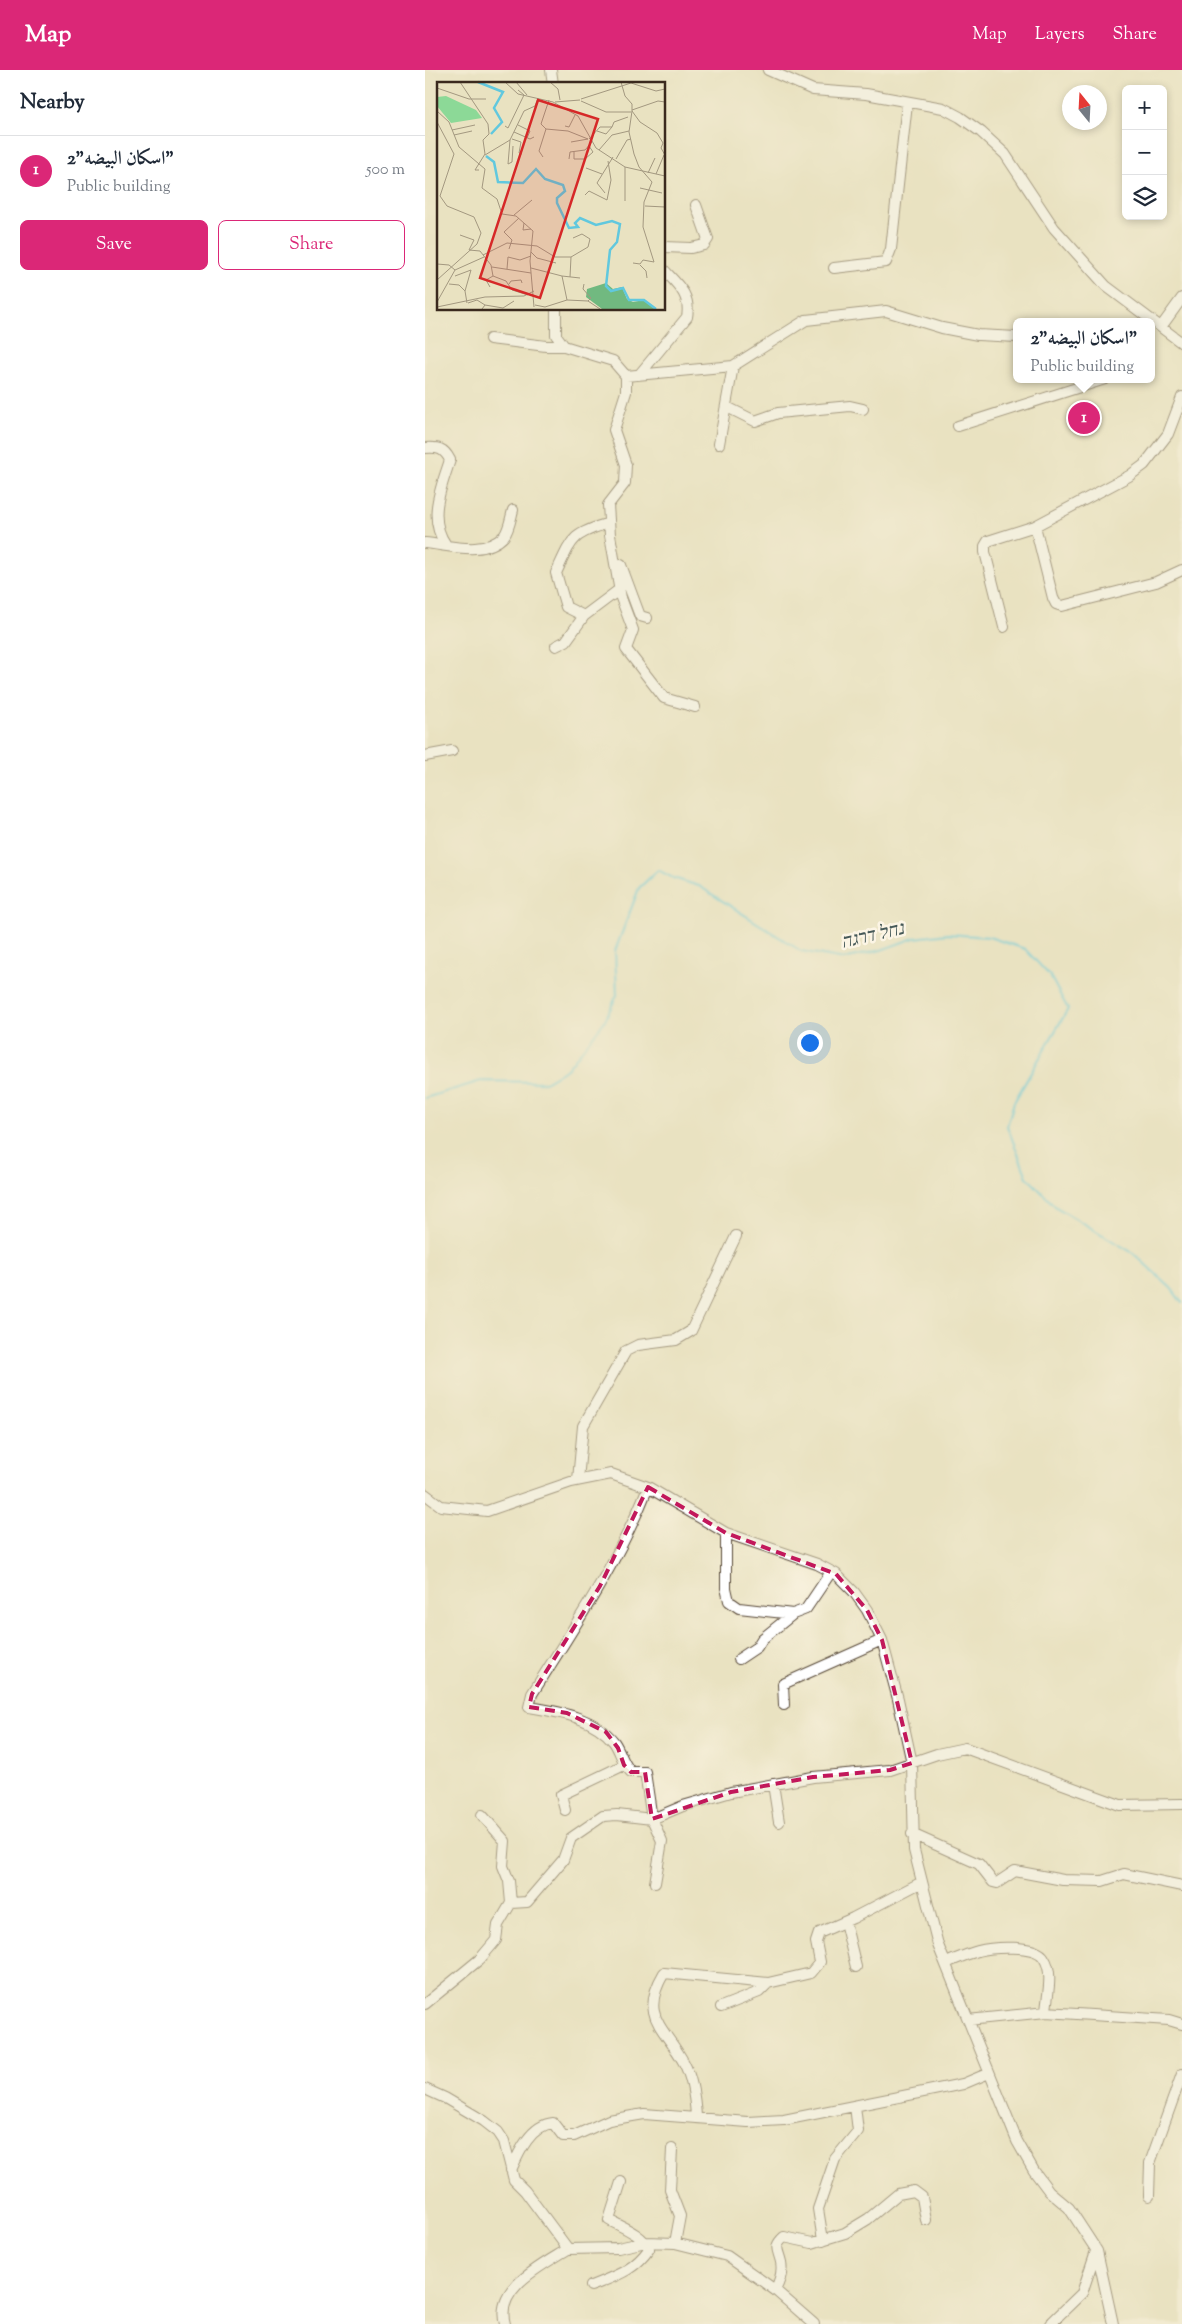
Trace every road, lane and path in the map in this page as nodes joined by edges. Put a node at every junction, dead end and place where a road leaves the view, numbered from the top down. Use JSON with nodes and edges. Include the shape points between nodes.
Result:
{"nodes":[{"id":1,"x":768,"y":70,"type":"edge"},
{"id":2,"x":907,"y":103,"type":"junction"},
{"id":3,"x":696,"y":205,"type":"dead end"},
{"id":4,"x":665,"y":246,"type":"edge"},
{"id":5,"x":834,"y":268,"type":"dead end"},
{"id":6,"x":665,"y":271,"type":"edge"},
{"id":7,"x":1182,"y":298,"type":"edge"},
{"id":8,"x":556,"y":310,"type":"edge"},
{"id":9,"x":1149,"y":318,"type":"edge"},
{"id":10,"x":1155,"y":322,"type":"edge"},
{"id":11,"x":1161,"y":326,"type":"junction"},
{"id":12,"x":1013,"y":337,"type":"edge"},
{"id":13,"x":489,"y":339,"type":"dead end"},
{"id":14,"x":1182,"y":343,"type":"edge"},
{"id":15,"x":564,"y":346,"type":"junction"},
{"id":16,"x":733,"y":366,"type":"junction"},
{"id":17,"x":626,"y":376,"type":"junction"},
{"id":18,"x":639,"y":376,"type":"junction"},
{"id":19,"x":1092,"y":383,"type":"edge"},
{"id":20,"x":1182,"y":397,"type":"edge"},
{"id":21,"x":727,"y":407,"type":"junction"},
{"id":22,"x":863,"y":409,"type":"dead end"},
{"id":23,"x":1180,"y":410,"type":"edge"},
{"id":24,"x":958,"y":426,"type":"dead end"},
{"id":25,"x":719,"y":444,"type":"dead end"},
{"id":26,"x":425,"y":448,"type":"edge"},
{"id":27,"x":513,"y":510,"type":"dead end"},
{"id":28,"x":609,"y":523,"type":"junction"},
{"id":29,"x":1035,"y":526,"type":"junction"},
{"id":30,"x":610,"y":535,"type":"junction"},
{"id":31,"x":425,"y":544,"type":"edge"},
{"id":32,"x":446,"y":545,"type":"junction"},
{"id":33,"x":1182,"y":570,"type":"edge"},
{"id":34,"x":620,"y":590,"type":"junction"},
{"id":35,"x":585,"y":616,"type":"junction"},
{"id":36,"x":647,"y":618,"type":"dead end"},
{"id":37,"x":1004,"y":627,"type":"dead end"},
{"id":38,"x":556,"y":646,"type":"dead end"},
{"id":39,"x":695,"y":708,"type":"dead end"},
{"id":40,"x":452,"y":751,"type":"dead end"},
{"id":41,"x":425,"y":756,"type":"edge"},
{"id":42,"x":736,"y":1236,"type":"dead end"},
{"id":43,"x":578,"y":1480,"type":"junction"},
{"id":44,"x":648,"y":1487,"type":"junction"},
{"id":45,"x":425,"y":1494,"type":"edge"},
{"id":46,"x":726,"y":1533,"type":"junction"},
{"id":47,"x":831,"y":1572,"type":"junction"},
{"id":48,"x":793,"y":1614,"type":"junction"},
{"id":49,"x":882,"y":1640,"type":"junction"},
{"id":50,"x":739,"y":1659,"type":"dead end"},
{"id":51,"x":784,"y":1705,"type":"dead end"},
{"id":52,"x":912,"y":1763,"type":"junction"},
{"id":53,"x":624,"y":1765,"type":"junction"},
{"id":54,"x":773,"y":1784,"type":"junction"},
{"id":55,"x":1182,"y":1804,"type":"edge"},
{"id":56,"x":565,"y":1810,"type":"dead end"},
{"id":57,"x":482,"y":1815,"type":"dead end"},
{"id":58,"x":652,"y":1819,"type":"junction"},
{"id":59,"x":779,"y":1822,"type":"dead end"},
{"id":60,"x":912,"y":1834,"type":"junction"},
{"id":61,"x":922,"y":1882,"type":"junction"},
{"id":62,"x":655,"y":1883,"type":"dead end"},
{"id":63,"x":1182,"y":1886,"type":"edge"},
{"id":64,"x":511,"y":1903,"type":"junction"},
{"id":65,"x":845,"y":1922,"type":"junction"},
{"id":66,"x":946,"y":1963,"type":"junction"},
{"id":67,"x":856,"y":1967,"type":"dead end"},
{"id":68,"x":768,"y":1983,"type":"junction"},
{"id":69,"x":425,"y":2004,"type":"edge"},
{"id":70,"x":721,"y":2007,"type":"dead end"},
{"id":71,"x":1046,"y":2012,"type":"junction"},
{"id":72,"x":968,"y":2020,"type":"junction"},
{"id":73,"x":1182,"y":2024,"type":"edge"},
{"id":74,"x":989,"y":2073,"type":"junction"},
{"id":75,"x":1182,"y":2074,"type":"edge"},
{"id":76,"x":425,"y":2089,"type":"edge"},
{"id":77,"x":855,"y":2106,"type":"junction"},
{"id":78,"x":696,"y":2116,"type":"junction"},
{"id":79,"x":672,"y":2149,"type":"dead end"},
{"id":80,"x":511,"y":2170,"type":"junction"},
{"id":81,"x":621,"y":2182,"type":"dead end"},
{"id":82,"x":1149,"y":2196,"type":"dead end"},
{"id":83,"x":926,"y":2220,"type":"dead end"},
{"id":84,"x":823,"y":2240,"type":"junction"},
{"id":85,"x":646,"y":2242,"type":"junction"},
{"id":86,"x":675,"y":2243,"type":"junction"},
{"id":87,"x":568,"y":2250,"type":"junction"},
{"id":88,"x":1097,"y":2250,"type":"junction"},
{"id":89,"x":591,"y":2286,"type":"dead end"},
{"id":90,"x":775,"y":2290,"type":"junction"},
{"id":91,"x":505,"y":2324,"type":"edge"},
{"id":92,"x":814,"y":2324,"type":"edge"},
{"id":93,"x":1050,"y":2324,"type":"edge"},
{"id":94,"x":1113,"y":2324,"type":"edge"}],
"edges":[{"from":1,"to":2,"type":"street","via":[[813,90],[866,94]]},
{"from":2,"to":5,"type":"street","via":[[891,249],[886,262]]},
{"from":2,"to":9,"type":"street","via":[[943,108],[981,132],[1005,154],[1046,218],[1088,267],[1121,300]]},
{"from":3,"to":4,"type":"street","via":[[707,233],[704,245],[691,248]]},
{"from":6,"to":18,"type":"street","via":[[684,293],[689,305],[687,317]]},
{"from":7,"to":11,"type":"street"},
{"from":8,"to":15,"type":"street","via":[[556,335]]},
{"from":10,"to":11,"type":"street"},
{"from":11,"to":14,"type":"street"},
{"from":12,"to":16,"type":"street","via":[[977,335],[942,328],[886,311],[806,320]]},
{"from":13,"to":15,"type":"street"},
{"from":15,"to":17,"type":"street","via":[[613,360]]},
{"from":16,"to":18,"type":"street"},
{"from":16,"to":21,"type":"street"},
{"from":17,"to":18,"type":"street"},
{"from":17,"to":28,"type":"street","via":[[614,430],[626,465],[625,483],[608,505]]},
{"from":19,"to":24,"type":"street"},
{"from":20,"to":23,"type":"street"},
{"from":21,"to":22,"type":"street","via":[[755,421],[778,414],[850,406]]},
{"from":21,"to":25,"type":"street"},
{"from":23,"to":29,"type":"street","via":[[1168,434],[1143,464],[1111,487]]},
{"from":26,"to":32,"type":"street","via":[[439,447],[450,460],[436,503],[439,534]]},
{"from":27,"to":32,"type":"street","via":[[504,536],[485,547]]},
{"from":28,"to":30,"type":"street"},
{"from":28,"to":35,"type":"street","via":[[586,530],[569,543],[556,573],[566,607]]},
{"from":29,"to":33,"type":"street","via":[[1053,598],[1062,606],[1156,582]]},
{"from":29,"to":37,"type":"street","via":[[994,538],[985,546]]},
{"from":30,"to":34,"type":"street"},
{"from":30,"to":36,"type":"street","via":[[618,544],[622,570],[636,609],[640,616]]},
{"from":31,"to":32,"type":"street"},
{"from":34,"to":35,"type":"street"},
{"from":34,"to":39,"type":"street","via":[[633,630],[626,649],[664,698]]},
{"from":35,"to":38,"type":"street","via":[[566,642]]},
{"from":40,"to":41,"type":"street"},
{"from":42,"to":43,"type":"street","via":[[691,1331],[676,1340],[638,1345],[626,1352],[583,1426]]},
{"from":43,"to":44,"type":"street","via":[[611,1474]]},
{"from":43,"to":45,"type":"street","via":[[487,1511],[441,1506]]},
{"from":44,"to":46,"type":"street"},
{"from":44,"to":53,"type":"street","via":[[600,1586],[532,1694],[529,1707],[567,1713],[606,1732],[618,1748]]},
{"from":46,"to":47,"type":"street","via":[[817,1564]]},
{"from":46,"to":48,"type":"street","via":[[729,1601],[739,1608]]},
{"from":47,"to":48,"type":"street","via":[[806,1609]]},
{"from":47,"to":49,"type":"street","via":[[854,1592]]},
{"from":48,"to":50,"type":"street"},
{"from":49,"to":51,"type":"street","via":[[783,1684]]},
{"from":49,"to":52,"type":"street"},
{"from":52,"to":54,"type":"street","via":[[889,1770],[813,1776]]},
{"from":52,"to":55,"type":"street","via":[[965,1748],[1120,1805]]},
{"from":52,"to":60,"type":"street"},
{"from":53,"to":56,"type":"street","via":[[561,1795]]},
{"from":53,"to":58,"type":"street","via":[[631,1772],[645,1772]]},
{"from":54,"to":58,"type":"street","via":[[691,1803]]},
{"from":54,"to":59,"type":"street"},
{"from":57,"to":64,"type":"street","via":[[505,1842],[503,1866],[509,1881]]},
{"from":58,"to":62,"type":"street","via":[[662,1842]]},
{"from":58,"to":64,"type":"street","via":[[603,1816],[571,1838],[563,1860],[527,1902]]},
{"from":60,"to":61,"type":"street"},
{"from":60,"to":63,"type":"street","via":[[979,1864],[997,1883],[1015,1871],[1063,1880],[1102,1881],[1124,1874]]},
{"from":61,"to":65,"type":"street"},
{"from":61,"to":66,"type":"street"},
{"from":64,"to":69,"type":"street","via":[[498,1925],[496,1940],[481,1959]]},
{"from":65,"to":67,"type":"street"},
{"from":65,"to":68,"type":"street","via":[[819,1933],[820,1962],[811,1973]]},
{"from":66,"to":71,"type":"street","via":[[981,1950],[1026,1948],[1037,1951],[1044,1958],[1049,1972]]},
{"from":66,"to":72,"type":"street"},
{"from":68,"to":70,"type":"street","via":[[759,1992]]},
{"from":68,"to":78,"type":"street","via":[[664,1973],[656,1987],[653,1995],[657,2021],[685,2064]]},
{"from":71,"to":72,"type":"street"},
{"from":71,"to":73,"type":"street","via":[[1169,2020]]},
{"from":72,"to":74,"type":"street"},
{"from":74,"to":77,"type":"street","via":[[963,2084]]},
{"from":74,"to":88,"type":"street","via":[[1017,2141],[1034,2171],[1069,2208]]},
{"from":75,"to":82,"type":"street","via":[[1150,2163]]},
{"from":76,"to":80,"type":"street","via":[[498,2132],[504,2141]]},
{"from":77,"to":78,"type":"street","via":[[784,2120],[748,2122]]},
{"from":77,"to":84,"type":"street","via":[[858,2131],[835,2159],[818,2209]]},
{"from":78,"to":80,"type":"street","via":[[644,2114],[609,2120],[574,2136],[563,2136],[553,2123],[547,2124],[535,2130]]},
{"from":79,"to":86,"type":"street","via":[[670,2190],[680,2216]]},
{"from":80,"to":87,"type":"street","via":[[513,2180],[525,2191]]},
{"from":81,"to":85,"type":"street","via":[[609,2220]]},
{"from":83,"to":84,"type":"street","via":[[922,2197],[914,2191],[906,2191],[845,2233]]},
{"from":84,"to":90,"type":"street","via":[[812,2243],[784,2237],[777,2243],[775,2251],[781,2261],[781,2278]]},
{"from":85,"to":86,"type":"street"},
{"from":85,"to":87,"type":"street","via":[[618,2248]]},
{"from":85,"to":89,"type":"street","via":[[649,2249],[640,2262]]},
{"from":86,"to":90,"type":"street","via":[[727,2256]]},
{"from":87,"to":91,"type":"street","via":[[525,2276],[510,2294],[503,2316]]},
{"from":88,"to":93,"type":"street","via":[[1082,2293]]},
{"from":88,"to":94,"type":"street"},
{"from":90,"to":92,"type":"street"}]}
